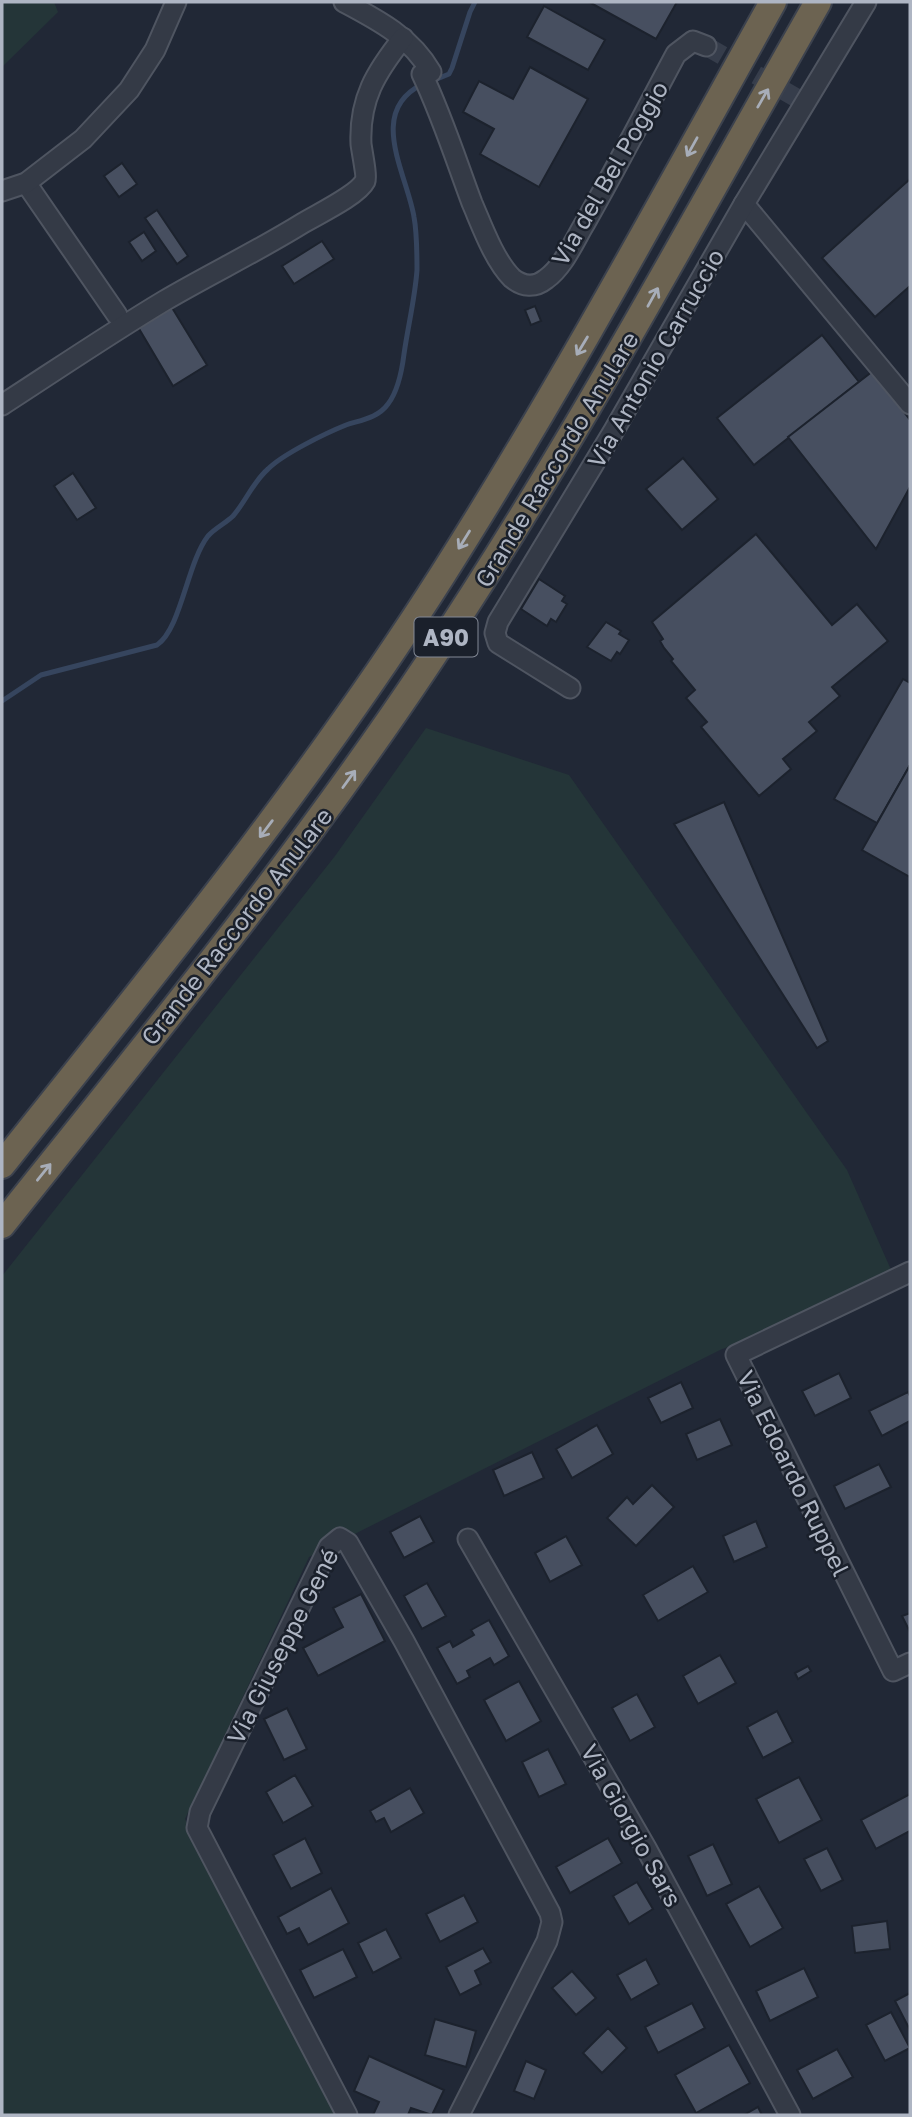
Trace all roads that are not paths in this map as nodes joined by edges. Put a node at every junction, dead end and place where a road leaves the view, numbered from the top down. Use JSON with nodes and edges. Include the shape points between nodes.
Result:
{"nodes":[{"id":1,"x":176,"y":2,"type":"edge"},
{"id":2,"x":344,"y":2,"type":"edge"},
{"id":3,"x":773,"y":2,"type":"edge"},
{"id":4,"x":818,"y":2,"type":"edge"},
{"id":5,"x":866,"y":2,"type":"edge"},
{"id":6,"x":403,"y":38,"type":"junction"},
{"id":7,"x":706,"y":46,"type":"tunnel mouth"},
{"id":8,"x":26,"y":183,"type":"junction"},
{"id":9,"x":2,"y":191,"type":"edge"},
{"id":10,"x":744,"y":204,"type":"junction"},
{"id":11,"x":117,"y":315,"type":"dead end"},
{"id":12,"x":910,"y":404,"type":"edge"},
{"id":13,"x":2,"y":405,"type":"edge"},
{"id":14,"x":570,"y":688,"type":"dead end"},
{"id":15,"x":2,"y":1165,"type":"edge"},
{"id":16,"x":2,"y":1225,"type":"edge"},
{"id":17,"x":910,"y":1272,"type":"edge"},
{"id":18,"x":468,"y":1539,"type":"dead end"},
{"id":19,"x":910,"y":1663,"type":"edge"},
{"id":20,"x":347,"y":2115,"type":"edge"},
{"id":21,"x":458,"y":2115,"type":"edge"},
{"id":22,"x":790,"y":2115,"type":"edge"}],
"edges":[{"from":1,"to":8,"type":"street","via":[[155,50],[130,90],[83,139]]},
{"from":2,"to":6,"type":"street","name":"Via del Bel Poggio"},
{"from":3,"to":15,"type":"highway","name":"Grande Raccordo Anulare","number":"A90","one_way":true,"via":[[588,335],[442,576],[276,815]]},
{"from":16,"to":4,"type":"highway","name":"Grande Raccordo Anulare","number":"A90","one_way":true,"via":[[308,836],[419,677],[515,530],[635,329]]},
{"from":5,"to":10,"type":"street","name":"Via Antonio Carruccio"},
{"from":6,"to":7,"type":"street","name":"Via del Bel Poggio","via":[[423,67],[485,236],[514,279],[527,285],[548,278],[562,262],[676,54],[693,41]]},
{"from":6,"to":13,"type":"street","via":[[367,93],[361,128],[366,176],[356,191],[163,302]]},
{"from":8,"to":9,"type":"street"},
{"from":8,"to":11,"type":"street"},
{"from":10,"to":12,"type":"street"},
{"from":10,"to":14,"type":"street","name":"Via Antonio Carruccio","via":[[497,626],[496,638],[503,646]]},
{"from":17,"to":19,"type":"street","name":"Via Edoardo Ruppel","via":[[736,1355],[893,1671]]},
{"from":18,"to":22,"type":"street","name":"Via Giorgio Sars","via":[[652,1860]]},
{"from":20,"to":21,"type":"street","name":"Via Giuseppe Gené","via":[[197,1828],[200,1812],[329,1547],[340,1538],[348,1543],[392,1619],[552,1922],[547,1941]]}]}
